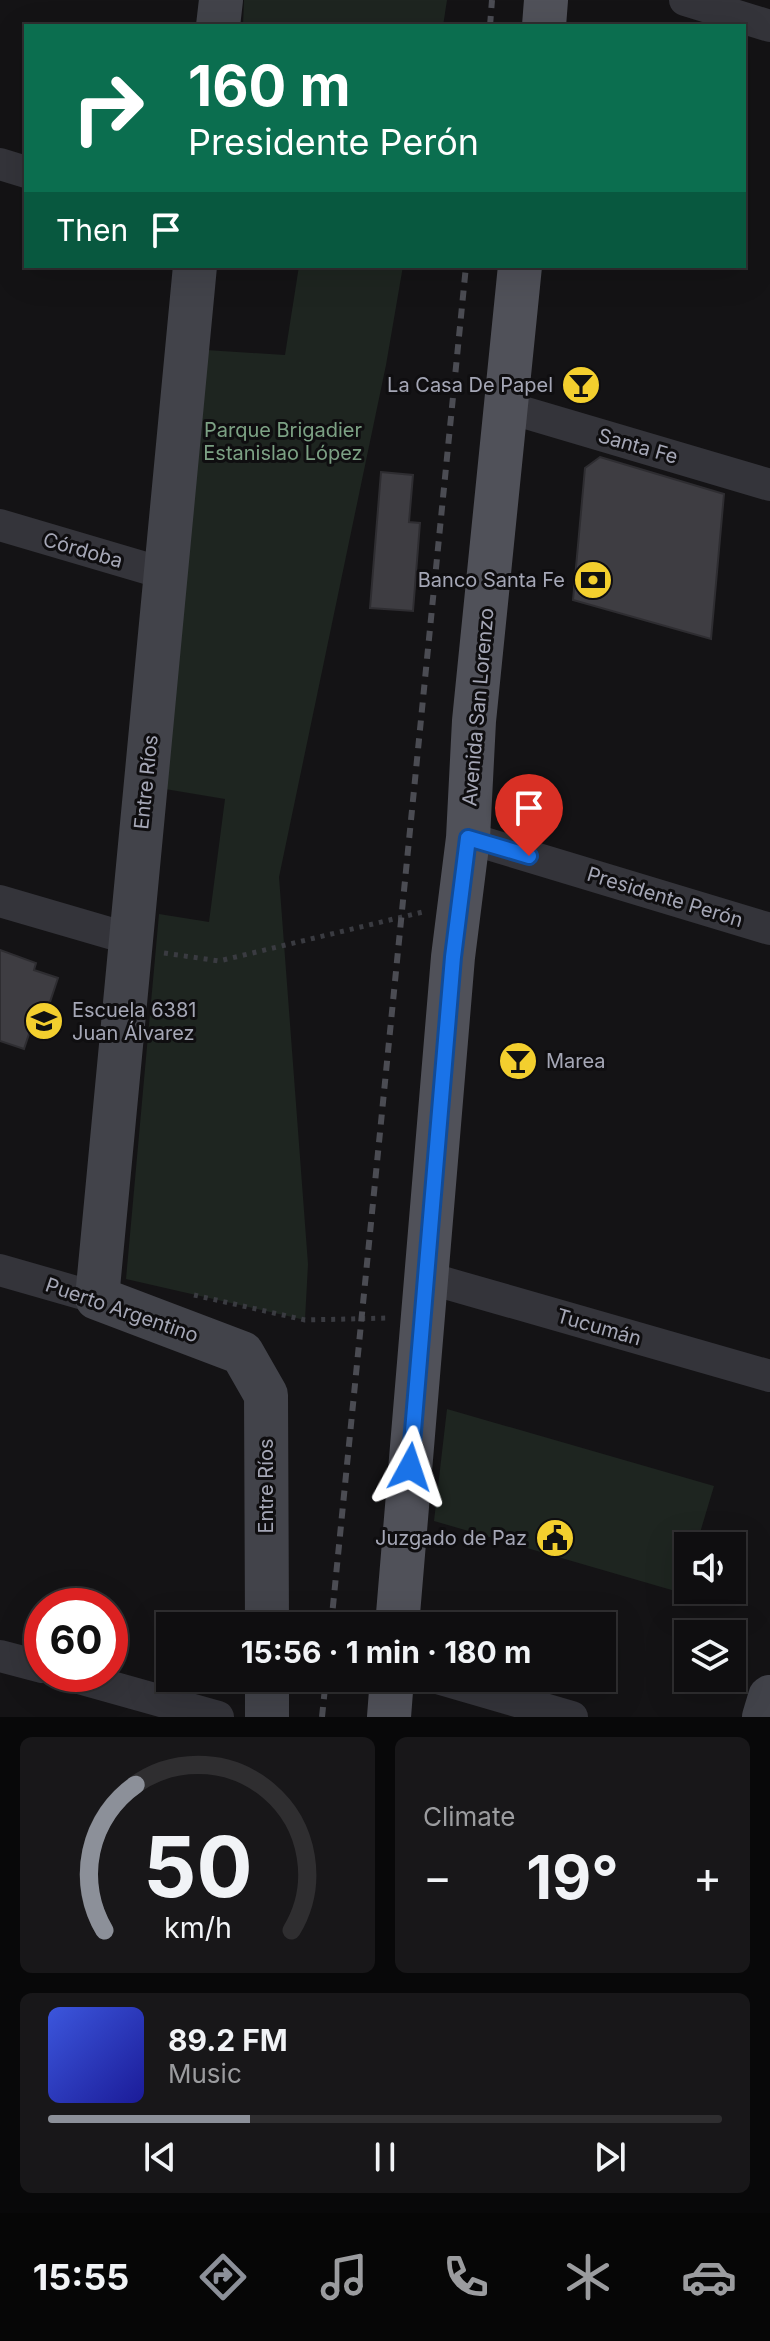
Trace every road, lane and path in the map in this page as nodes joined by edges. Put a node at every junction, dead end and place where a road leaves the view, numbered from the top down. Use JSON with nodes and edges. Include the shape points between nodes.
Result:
{"nodes":[{"id":1,"x":221,"y":0,"type":"edge"},
{"id":2,"x":546,"y":0,"type":"edge"},
{"id":3,"x":685,"y":0,"type":"edge"},
{"id":4,"x":218,"y":24,"type":"edge"},
{"id":5,"x":544,"y":24,"type":"edge"},
{"id":6,"x":770,"y":26,"type":"edge"},
{"id":7,"x":0,"y":164,"type":"edge"},
{"id":8,"x":24,"y":171,"type":"edge"},
{"id":9,"x":195,"y":268,"type":"edge"},
{"id":10,"x":520,"y":268,"type":"edge"},
{"id":11,"x":506,"y":407,"type":"junction"},
{"id":12,"x":770,"y":485,"type":"edge"},
{"id":13,"x":0,"y":525,"type":"edge"},
{"id":14,"x":166,"y":574,"type":"junction"},
{"id":15,"x":468,"y":838,"type":"junction"},
{"id":16,"x":0,"y":901,"type":"edge"},
{"id":17,"x":460,"y":903,"type":"junction"},
{"id":18,"x":770,"y":929,"type":"edge"},
{"id":19,"x":130,"y":939,"type":"junction"},
{"id":20,"x":0,"y":1270,"type":"edge"},
{"id":21,"x":186,"y":1293,"type":"dead end"},
{"id":22,"x":426,"y":1297,"type":"junction"},
{"id":23,"x":97,"y":1298,"type":"junction"},
{"id":24,"x":242,"y":1353,"type":"joint"},
{"id":25,"x":770,"y":1376,"type":"edge"},
{"id":26,"x":267,"y":1612,"type":"edge"},
{"id":27,"x":398,"y":1612,"type":"edge"},
{"id":28,"x":0,"y":1656,"type":"edge"},
{"id":29,"x":24,"y":1662,"type":"edge"},
{"id":30,"x":128,"y":1692,"type":"edge"},
{"id":31,"x":267,"y":1692,"type":"edge"},
{"id":32,"x":391,"y":1692,"type":"edge"},
{"id":33,"x":485,"y":1692,"type":"edge"},
{"id":34,"x":770,"y":1697,"type":"edge"},
{"id":35,"x":218,"y":1717,"type":"edge"},
{"id":36,"x":267,"y":1717,"type":"edge"},
{"id":37,"x":389,"y":1717,"type":"edge"},
{"id":38,"x":572,"y":1717,"type":"edge"},
{"id":39,"x":764,"y":1717,"type":"edge"}],
"edges":[{"from":1,"to":4,"type":"street"},
{"from":2,"to":5,"type":"main road"},
{"from":3,"to":6,"type":"street"},
{"from":7,"to":8,"type":"street"},
{"from":9,"to":14,"type":"street","name":"Entre Ríos"},
{"from":10,"to":11,"type":"main road","name":"Avenida San Lorenzo"},
{"from":11,"to":12,"type":"street","name":"Santa Fe"},
{"from":11,"to":15,"type":"main road","name":"Avenida San Lorenzo","via":[[474,721]]},
{"from":13,"to":14,"type":"street","name":"Córdoba"},
{"from":14,"to":19,"type":"street","name":"Entre Ríos"},
{"from":15,"to":17,"type":"main road","name":"Avenida San Lorenzo"},
{"from":15,"to":18,"type":"street","name":"Presidente Perón"},
{"from":16,"to":19,"type":"street"},
{"from":17,"to":19,"type":"path","via":[[219,961],[147,950]]},
{"from":17,"to":22,"type":"main road","name":"Avenida San Lorenzo"},
{"from":19,"to":23,"type":"street","name":"Entre Ríos"},
{"from":20,"to":23,"type":"street","name":"Puerto Argentino"},
{"from":21,"to":22,"type":"path","via":[[305,1320]]},
{"from":22,"to":25,"type":"street","name":"Tucumán"},
{"from":22,"to":27,"type":"main road","name":"Avenida San Lorenzo"},
{"from":23,"to":24,"type":"street","name":"Puerto Argentino"},
{"from":24,"to":26,"type":"street","name":"Entre Ríos","via":[[266,1395]]},
{"from":28,"to":29,"type":"street"},
{"from":30,"to":35,"type":"street"},
{"from":31,"to":36,"type":"street"},
{"from":32,"to":37,"type":"main road"},
{"from":33,"to":38,"type":"street"},
{"from":34,"to":39,"type":"street"}]}
